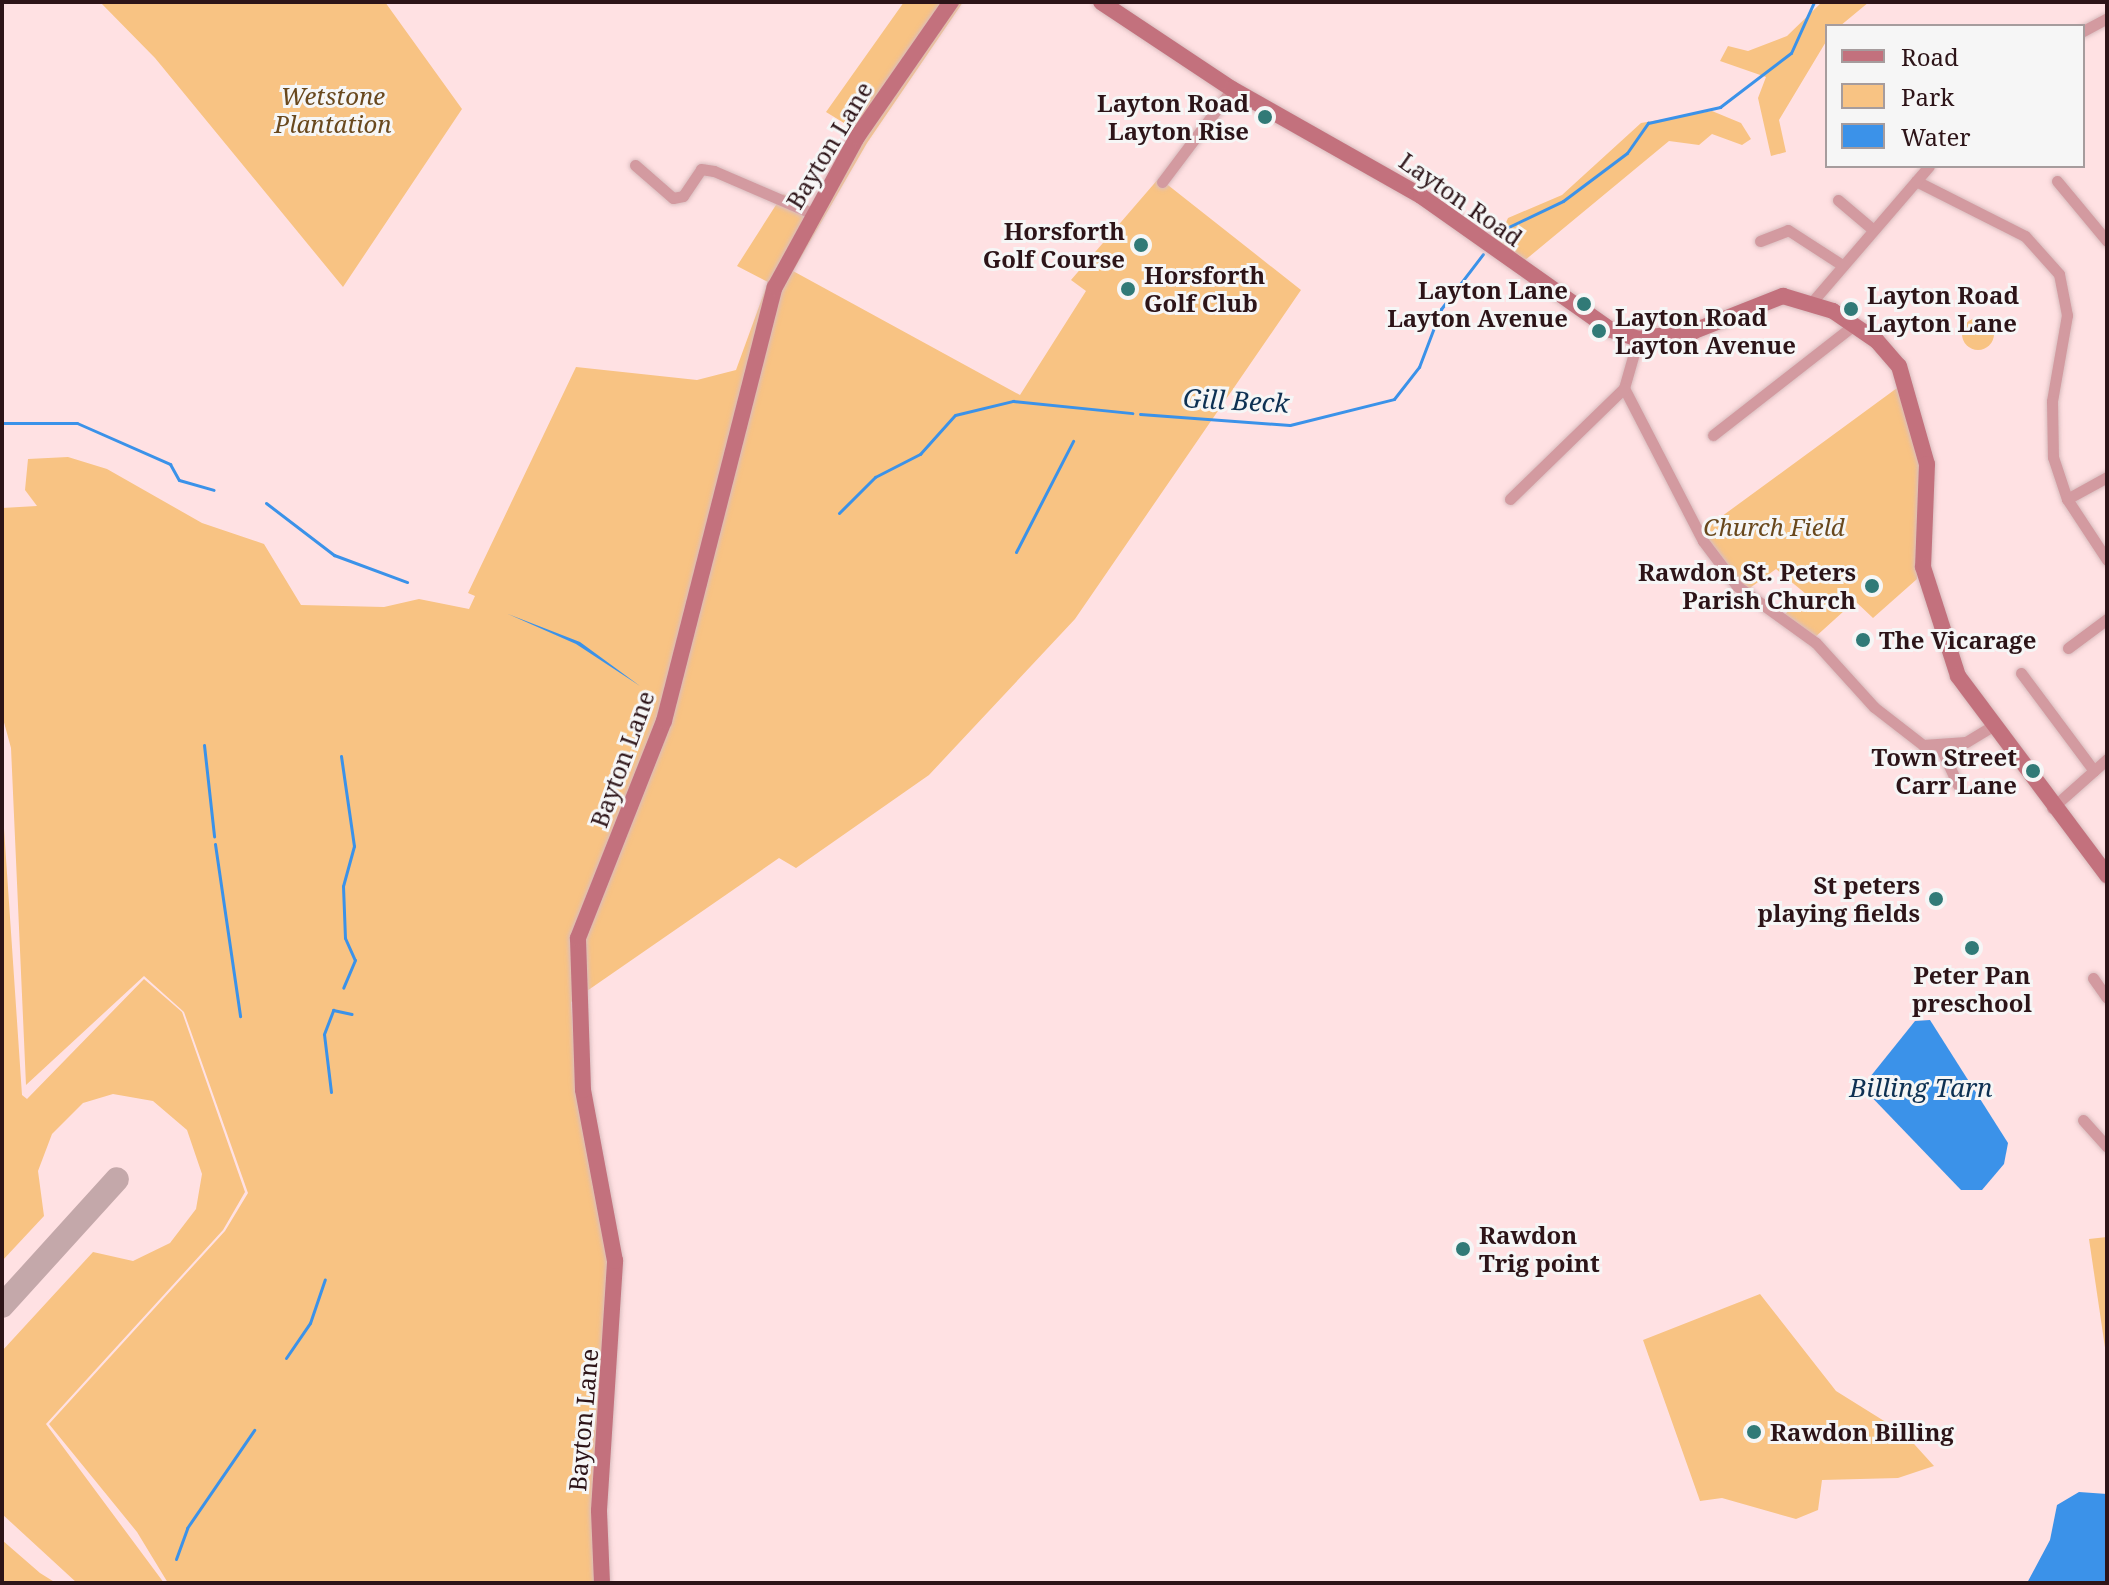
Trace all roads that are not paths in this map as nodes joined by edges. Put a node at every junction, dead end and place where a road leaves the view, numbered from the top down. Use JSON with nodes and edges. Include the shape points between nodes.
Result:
{"nodes":[{"id":1,"x":951,"y":2,"type":"edge"},
{"id":2,"x":1101,"y":2,"type":"edge"},
{"id":3,"x":2107,"y":18,"type":"edge"},
{"id":4,"x":2085,"y":30,"type":"edge"},
{"id":5,"x":1232,"y":89,"type":"junction"},
{"id":6,"x":635,"y":165,"type":"dead end"},
{"id":7,"x":1927,"y":168,"type":"edge"},
{"id":8,"x":1916,"y":181,"type":"junction"},
{"id":9,"x":2057,"y":181,"type":"dead end"},
{"id":10,"x":1162,"y":182,"type":"dead end"},
{"id":11,"x":1838,"y":200,"type":"dead end"},
{"id":12,"x":814,"y":214,"type":"junction"},
{"id":13,"x":1871,"y":228,"type":"junction"},
{"id":14,"x":1760,"y":241,"type":"dead end"},
{"id":15,"x":2107,"y":241,"type":"edge"},
{"id":16,"x":1839,"y":263,"type":"junction"},
{"id":17,"x":1812,"y":302,"type":"junction"},
{"id":18,"x":1855,"y":324,"type":"junction"},
{"id":19,"x":1638,"y":339,"type":"junction"},
{"id":20,"x":1624,"y":388,"type":"junction"},
{"id":21,"x":1713,"y":435,"type":"dead end"},
{"id":22,"x":2107,"y":477,"type":"edge"},
{"id":23,"x":1510,"y":499,"type":"dead end"},
{"id":24,"x":2067,"y":499,"type":"junction"},
{"id":25,"x":2107,"y":560,"type":"edge"},
{"id":26,"x":2107,"y":619,"type":"edge"},
{"id":27,"x":2068,"y":648,"type":"dead end"},
{"id":28,"x":2021,"y":673,"type":"dead end"},
{"id":29,"x":1991,"y":727,"type":"junction"},
{"id":30,"x":1939,"y":744,"type":"junction"},
{"id":31,"x":2107,"y":759,"type":"edge"},
{"id":32,"x":2094,"y":771,"type":"junction"},
{"id":33,"x":1958,"y":785,"type":"dead end"},
{"id":34,"x":2052,"y":808,"type":"junction"},
{"id":35,"x":2105,"y":869,"type":"edge"},
{"id":36,"x":2093,"y":978,"type":"dead end"},
{"id":37,"x":2107,"y":998,"type":"edge"},
{"id":38,"x":2083,"y":1120,"type":"dead end"},
{"id":39,"x":2107,"y":1147,"type":"edge"},
{"id":40,"x":602,"y":1583,"type":"edge"}],
"edges":[{"from":1,"to":12,"type":"street","name":"Bayton Lane","via":[[857,137]]},
{"from":2,"to":5,"type":"street","name":"Layton Road"},
{"from":3,"to":4,"type":"street"},
{"from":5,"to":10,"type":"street"},
{"from":5,"to":19,"type":"street","name":"Layton Road","via":[[1421,196],[1583,314]]},
{"from":6,"to":12,"type":"street","via":[[673,198],[683,196],[701,169]]},
{"from":7,"to":8,"type":"street"},
{"from":8,"to":13,"type":"street"},
{"from":8,"to":24,"type":"street","via":[[2025,236],[2059,274],[2067,315],[2050,440]]},
{"from":9,"to":15,"type":"street"},
{"from":11,"to":13,"type":"street"},
{"from":12,"to":40,"type":"street","name":"Bayton Lane","via":[[775,287],[664,721],[585,913],[574,960],[583,1090],[615,1261],[599,1510]]},
{"from":13,"to":16,"type":"street"},
{"from":14,"to":16,"type":"street","via":[[1788,230]]},
{"from":16,"to":17,"type":"street"},
{"from":17,"to":18,"type":"street"},
{"from":17,"to":19,"type":"street","via":[[1773,298],[1694,331]]},
{"from":18,"to":21,"type":"street"},
{"from":18,"to":29,"type":"street","via":[[1899,366],[1927,464],[1926,586],[1958,676]]},
{"from":19,"to":20,"type":"street"},
{"from":20,"to":23,"type":"street"},
{"from":20,"to":30,"type":"street","via":[[1703,541],[1737,586],[1816,643],[1906,735]]},
{"from":22,"to":24,"type":"street"},
{"from":24,"to":25,"type":"street"},
{"from":26,"to":27,"type":"street"},
{"from":28,"to":32,"type":"street"},
{"from":29,"to":30,"type":"street","via":[[1966,742]]},
{"from":29,"to":34,"type":"street"},
{"from":30,"to":33,"type":"street"},
{"from":31,"to":32,"type":"street"},
{"from":32,"to":34,"type":"street"},
{"from":34,"to":35,"type":"street"},
{"from":36,"to":37,"type":"street"},
{"from":38,"to":39,"type":"street"}]}
